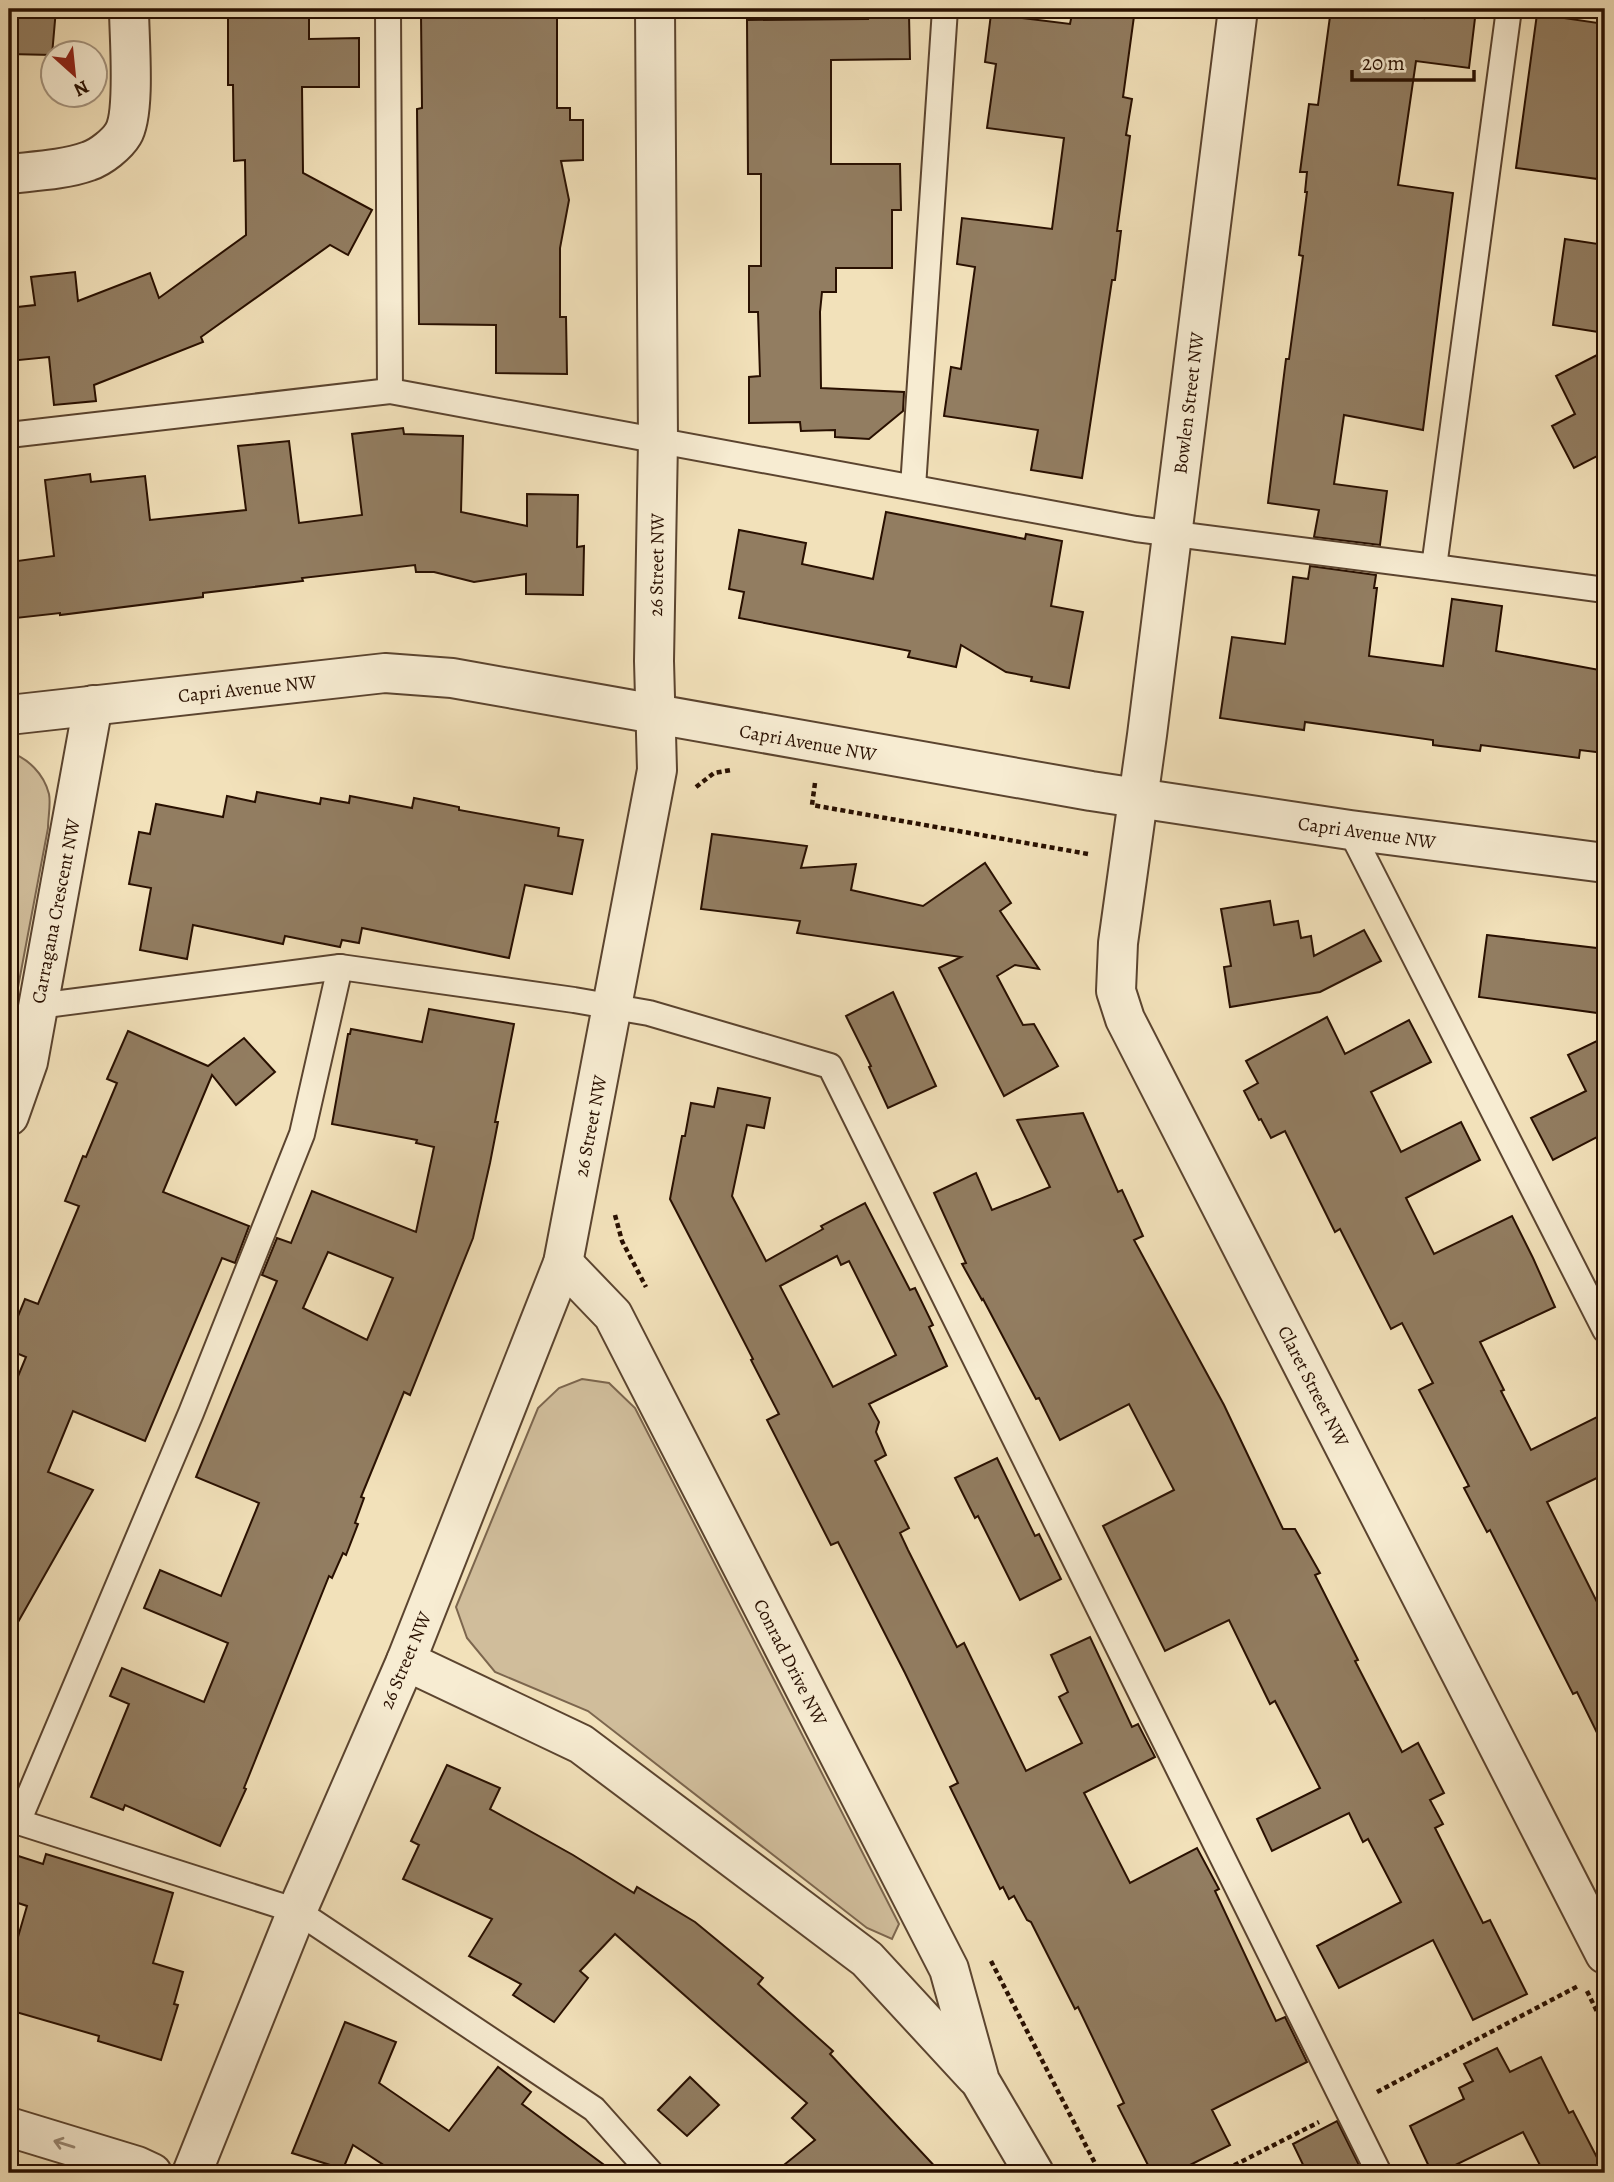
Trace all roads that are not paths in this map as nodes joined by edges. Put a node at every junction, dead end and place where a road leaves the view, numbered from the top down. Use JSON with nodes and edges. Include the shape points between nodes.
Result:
{"nodes":[{"id":1,"x":129,"y":9,"type":"edge"},
{"id":2,"x":388,"y":9,"type":"edge"},
{"id":3,"x":654,"y":9,"type":"edge"},
{"id":4,"x":945,"y":9,"type":"edge"},
{"id":5,"x":1238,"y":9,"type":"edge"},
{"id":6,"x":1509,"y":9,"type":"edge"},
{"id":7,"x":9,"y":174,"type":"edge"},
{"id":8,"x":390,"y":391,"type":"junction"},
{"id":9,"x":9,"y":435,"type":"edge"},
{"id":10,"x":658,"y":441,"type":"junction"},
{"id":11,"x":913,"y":487,"type":"junction"},
{"id":12,"x":1172,"y":533,"type":"junction"},
{"id":13,"x":1434,"y":567,"type":"junction"},
{"id":14,"x":1605,"y":590,"type":"edge"},
{"id":15,"x":93,"y":705,"type":"junction"},
{"id":16,"x":9,"y":715,"type":"edge"},
{"id":17,"x":655,"y":715,"type":"junction"},
{"id":18,"x":1137,"y":796,"type":"junction"},
{"id":19,"x":1350,"y":830,"type":"junction"},
{"id":20,"x":1605,"y":863,"type":"edge"},
{"id":21,"x":340,"y":967,"type":"junction"},
{"id":22,"x":38,"y":1006,"type":"junction"},
{"id":23,"x":612,"y":1009,"type":"junction"},
{"id":24,"x":9,"y":1116,"type":"edge"},
{"id":25,"x":563,"y":1263,"type":"junction"},
{"id":26,"x":1605,"y":1330,"type":"edge"},
{"id":27,"x":406,"y":1661,"type":"junction"},
{"id":28,"x":13,"y":1820,"type":"edge"},
{"id":29,"x":297,"y":1910,"type":"junction"},
{"id":30,"x":1594,"y":1969,"type":"edge"},
{"id":31,"x":980,"y":2081,"type":"junction"},
{"id":32,"x":9,"y":2127,"type":"edge"},
{"id":33,"x":152,"y":2173,"type":"edge"},
{"id":34,"x":192,"y":2173,"type":"edge"},
{"id":35,"x":651,"y":2173,"type":"edge"},
{"id":36,"x":1034,"y":2173,"type":"edge"},
{"id":37,"x":1379,"y":2173,"type":"edge"}],
"edges":[{"from":1,"to":7,"type":"street","via":[[130,103],[124,133],[93,160]]},
{"from":2,"to":8,"type":"lane"},
{"from":3,"to":10,"type":"street","name":"26 Street NW"},
{"from":4,"to":11,"type":"lane"},
{"from":5,"to":12,"type":"street","name":"Bowlen Street NW"},
{"from":6,"to":13,"type":"lane"},
{"from":8,"to":9,"type":"lane"},
{"from":8,"to":10,"type":"lane"},
{"from":10,"to":11,"type":"lane"},
{"from":10,"to":17,"type":"street","name":"26 Street NW"},
{"from":11,"to":12,"type":"lane"},
{"from":12,"to":13,"type":"lane"},
{"from":12,"to":18,"type":"street","name":"Bowlen Street NW"},
{"from":13,"to":14,"type":"lane"},
{"from":15,"to":16,"type":"street","name":"Capri Avenue NW"},
{"from":15,"to":17,"type":"street","name":"Capri Avenue NW","via":[[385,673],[452,678]]},
{"from":15,"to":22,"type":"street","name":"Carragana Crescent NW"},
{"from":17,"to":18,"type":"street","name":"Capri Avenue NW"},
{"from":17,"to":23,"type":"street","name":"26 Street NW","via":[[657,770]]},
{"from":18,"to":19,"type":"street","name":"Capri Avenue NW"},
{"from":18,"to":30,"type":"street","name":"Claret Street NW","via":[[1115,970],[1125,1019]]},
{"from":19,"to":20,"type":"street","name":"Capri Avenue NW"},
{"from":19,"to":26,"type":"lane"},
{"from":21,"to":22,"type":"lane"},
{"from":21,"to":23,"type":"lane"},
{"from":21,"to":28,"type":"lane","via":[[302,1134],[191,1413]]},
{"from":22,"to":24,"type":"street","name":"Carragana Crescent NW","via":[[28,1062]]},
{"from":23,"to":25,"type":"street","name":"26 Street NW"},
{"from":23,"to":37,"type":"lane","via":[[649,1013],[830,1066]]},
{"from":25,"to":27,"type":"street","name":"26 Street NW"},
{"from":25,"to":31,"type":"street","name":"Conrad Drive NW","via":[[612,1315],[937,1945],[949,1969]]},
{"from":27,"to":29,"type":"street","name":"26 Street NW"},
{"from":27,"to":31,"type":"street","name":"Conrad Drive NW","via":[[581,1744],[867,1959]]},
{"from":28,"to":29,"type":"lane"},
{"from":29,"to":34,"type":"street","name":"26 Street NW"},
{"from":29,"to":35,"type":"lane","via":[[594,2109]]},
{"from":31,"to":36,"type":"street","name":"Conrad Drive NW"},
{"from":33,"to":32,"type":"street","one_way":true}]}
